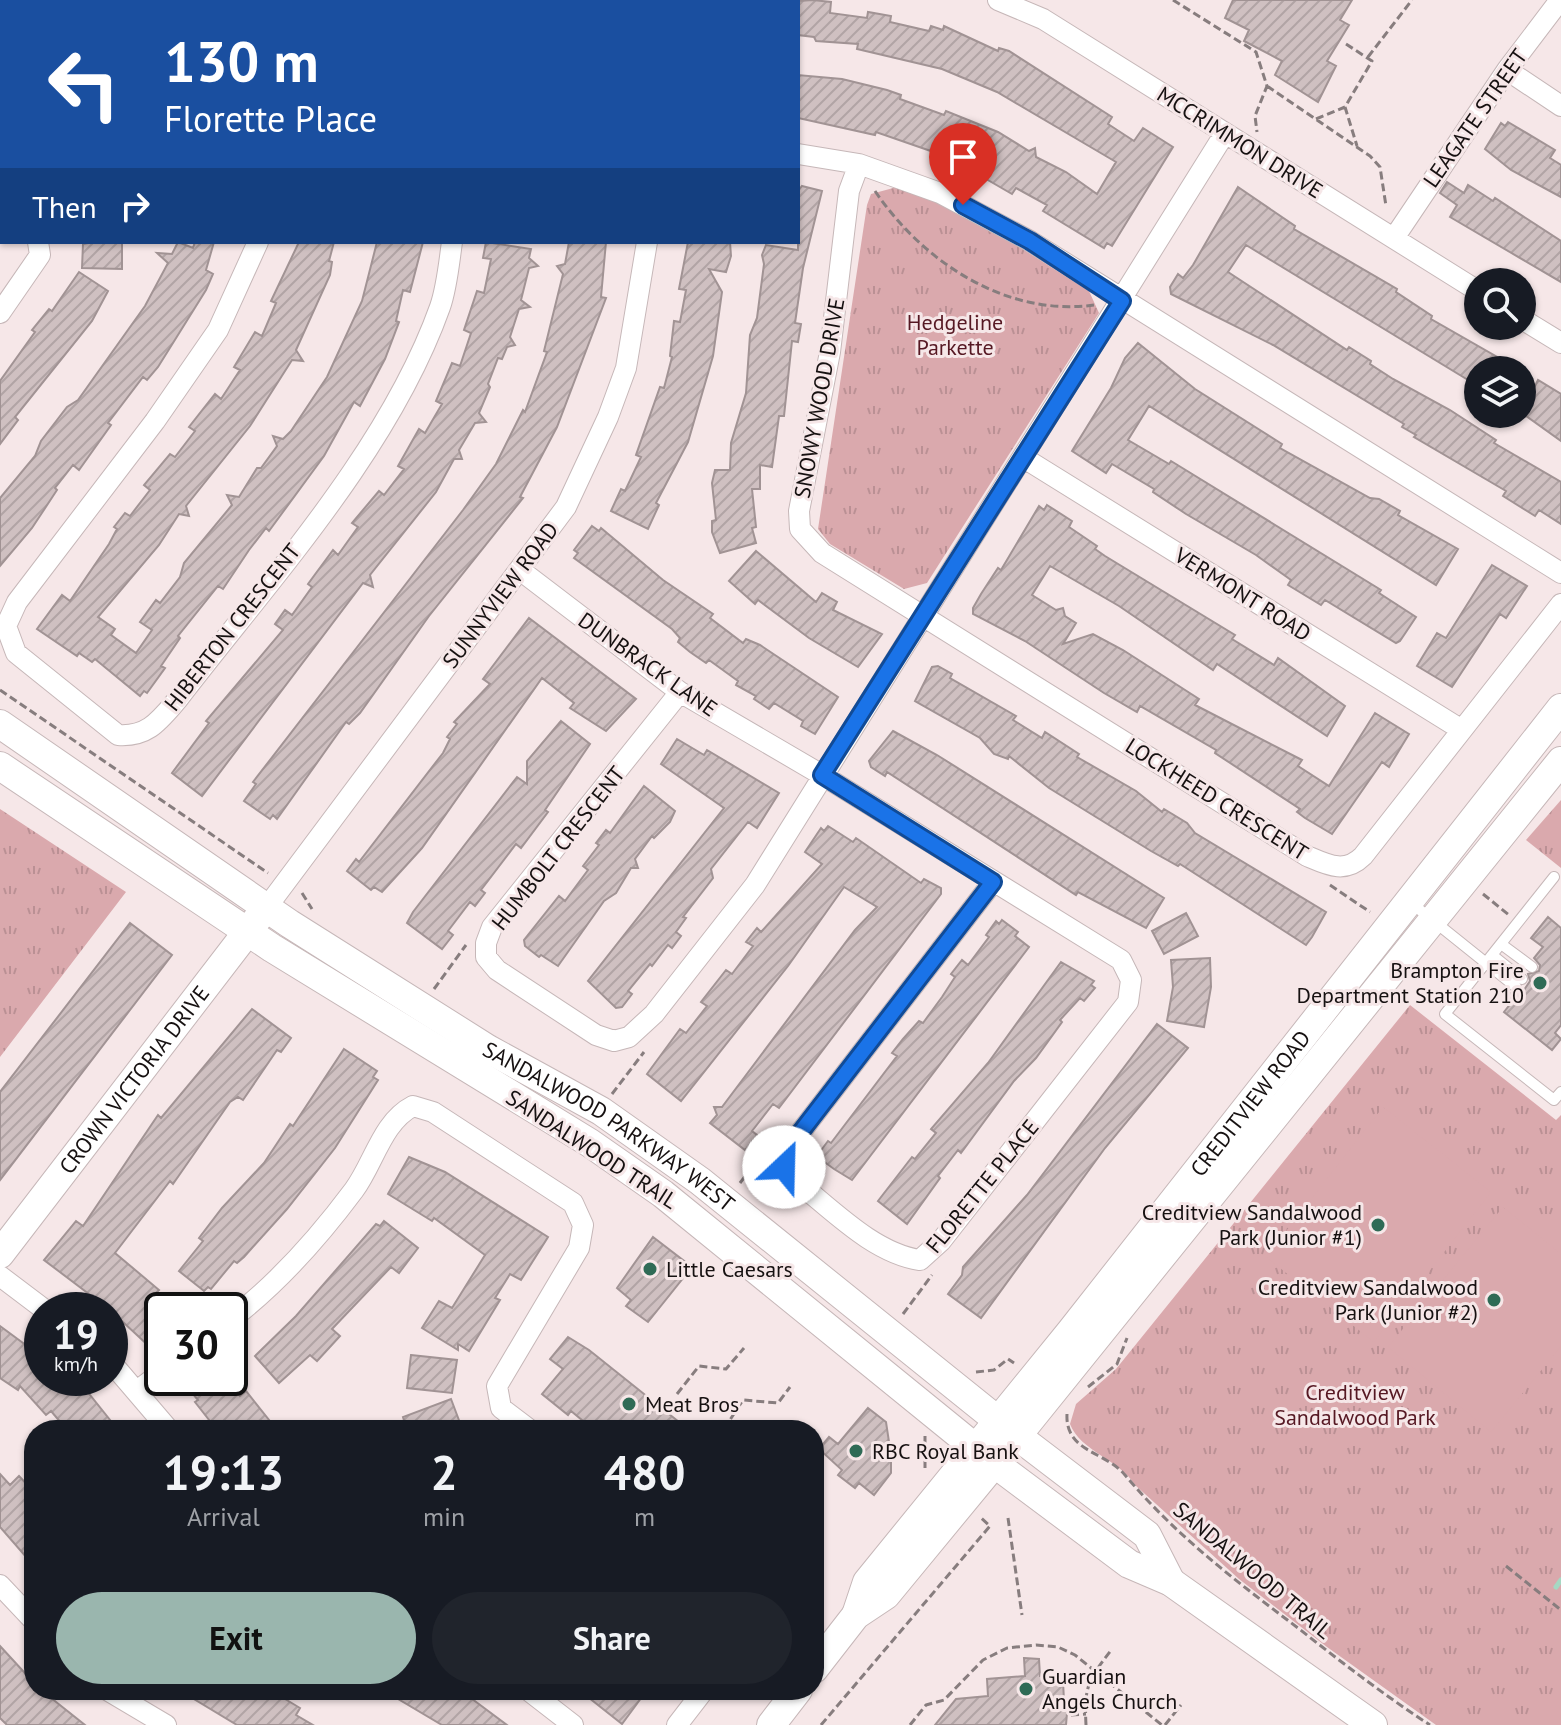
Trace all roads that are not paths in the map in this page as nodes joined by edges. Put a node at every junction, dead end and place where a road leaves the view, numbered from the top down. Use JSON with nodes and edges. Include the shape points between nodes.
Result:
{"nodes":[{"id":1,"x":998,"y":0,"type":"edge"},
{"id":2,"x":1560,"y":0,"type":"edge"},
{"id":3,"x":1507,"y":70,"type":"junction"},
{"id":4,"x":1561,"y":106,"type":"edge"},
{"id":5,"x":1225,"y":133,"type":"junction"},
{"id":6,"x":800,"y":154,"type":"edge"},
{"id":7,"x":859,"y":164,"type":"junction"},
{"id":8,"x":1394,"y":238,"type":"junction"},
{"id":9,"x":38,"y":244,"type":"edge"},
{"id":10,"x":257,"y":244,"type":"edge"},
{"id":11,"x":452,"y":244,"type":"edge"},
{"id":12,"x":647,"y":244,"type":"edge"},
{"id":13,"x":1464,"y":282,"type":"edge"},
{"id":14,"x":1122,"y":301,"type":"junction"},
{"id":15,"x":0,"y":313,"type":"edge"},
{"id":16,"x":1536,"y":328,"type":"edge"},
{"id":17,"x":1561,"y":343,"type":"edge"},
{"id":18,"x":1024,"y":458,"type":"junction"},
{"id":19,"x":520,"y":570,"type":"junction"},
{"id":20,"x":1561,"y":573,"type":"edge"},
{"id":21,"x":1561,"y":604,"type":"edge"},
{"id":22,"x":924,"y":615,"type":"junction"},
{"id":23,"x":680,"y":692,"type":"junction"},
{"id":24,"x":1561,"y":708,"type":"edge"},
{"id":25,"x":0,"y":724,"type":"edge"},
{"id":26,"x":1462,"y":730,"type":"junction"},
{"id":27,"x":1561,"y":761,"type":"edge"},
{"id":28,"x":0,"y":766,"type":"edge"},
{"id":29,"x":822,"y":775,"type":"junction"},
{"id":30,"x":1554,"y":877,"type":"dead end"},
{"id":31,"x":993,"y":882,"type":"junction"},
{"id":32,"x":1409,"y":901,"type":"junction"},
{"id":33,"x":267,"y":907,"type":"junction"},
{"id":34,"x":1433,"y":919,"type":"junction"},
{"id":35,"x":248,"y":932,"type":"junction"},
{"id":36,"x":1501,"y":944,"type":"junction"},
{"id":37,"x":1488,"y":960,"type":"junction"},
{"id":38,"x":1532,"y":967,"type":"dead end"},
{"id":39,"x":1519,"y":983,"type":"dead end"},
{"id":40,"x":1561,"y":1092,"type":"edge"},
{"id":41,"x":700,"y":1181,"type":"junction"},
{"id":42,"x":663,"y":1194,"type":"junction"},
{"id":43,"x":0,"y":1254,"type":"edge"},
{"id":44,"x":0,"y":1276,"type":"edge"},
{"id":45,"x":24,"y":1294,"type":"edge"},
{"id":46,"x":248,"y":1306,"type":"edge"},
{"id":47,"x":128,"y":1381,"type":"edge"},
{"id":48,"x":144,"y":1386,"type":"edge"},
{"id":49,"x":137,"y":1391,"type":"junction"},
{"id":50,"x":161,"y":1420,"type":"edge"},
{"id":51,"x":517,"y":1420,"type":"edge"},
{"id":52,"x":1008,"y":1428,"type":"junction"},
{"id":53,"x":985,"y":1455,"type":"junction"},
{"id":54,"x":1171,"y":1582,"type":"junction"},
{"id":55,"x":0,"y":1585,"type":"edge"},
{"id":56,"x":24,"y":1610,"type":"edge"},
{"id":57,"x":824,"y":1656,"type":"edge"},
{"id":58,"x":124,"y":1700,"type":"edge"},
{"id":59,"x":541,"y":1700,"type":"edge"},
{"id":60,"x":696,"y":1700,"type":"edge"},
{"id":61,"x":790,"y":1700,"type":"edge"},
{"id":62,"x":166,"y":1725,"type":"edge"},
{"id":63,"x":573,"y":1725,"type":"edge"},
{"id":64,"x":677,"y":1725,"type":"edge"},
{"id":65,"x":771,"y":1725,"type":"edge"},
{"id":66,"x":1373,"y":1725,"type":"edge"}],
"edges":[{"from":1,"to":5,"type":"street","name":"MCCRIMMON DRIVE","via":[[1043,19]]},
{"from":2,"to":3,"type":"street","name":"LEAGATE STREET"},
{"from":3,"to":4,"type":"street"},
{"from":3,"to":8,"type":"street","name":"LEAGATE STREET"},
{"from":5,"to":8,"type":"street","name":"MCCRIMMON DRIVE"},
{"from":5,"to":14,"type":"street"},
{"from":6,"to":7,"type":"street"},
{"from":7,"to":14,"type":"street","via":[[940,193],[1030,241]]},
{"from":7,"to":22,"type":"street","name":"SNOWY WOOD DRIVE","via":[[849,191],[830,352],[800,529],[822,553]]},
{"from":8,"to":13,"type":"street","name":"MCCRIMMON DRIVE"},
{"from":9,"to":15,"type":"street","via":[[40,255]]},
{"from":10,"to":11,"type":"street","name":"HIBERTON CRESCENT","via":[[218,330],[17,602],[6,626],[16,653],[118,735],[150,730],[178,699],[369,450],[412,376],[441,304]]},
{"from":12,"to":19,"type":"street","name":"SUNNYVIEW ROAD","via":[[626,368],[608,417],[566,507]]},
{"from":14,"to":18,"type":"street"},
{"from":14,"to":20,"type":"street"},
{"from":16,"to":17,"type":"street"},
{"from":18,"to":22,"type":"street"},
{"from":18,"to":26,"type":"street","name":"VERMONT ROAD"},
{"from":19,"to":23,"type":"street","name":"DUNBRACK LANE"},
{"from":19,"to":33,"type":"street","name":"SUNNYVIEW ROAD"},
{"from":21,"to":26,"type":"street","name":"LOCKHEED CRESCENT"},
{"from":22,"to":26,"type":"street","name":"LOCKHEED CRESCENT","via":[[1307,856],[1333,867],[1353,866],[1363,856]]},
{"from":22,"to":29,"type":"street"},
{"from":23,"to":29,"type":"street","name":"DUNBRACK LANE"},
{"from":23,"to":29,"type":"street","name":"HUMBOLT CRESCENT","via":[[492,927],[486,943],[486,957],[497,970],[596,1035],[614,1041],[629,1037],[654,1014],[755,885]]},
{"from":24,"to":32,"type":"main road","name":"CREDITVIEW ROAD"},
{"from":25,"to":33,"type":"main road","name":"SANDALWOOD PARKWAY WEST"},
{"from":27,"to":34,"type":"main road","name":"CREDITVIEW ROAD"},
{"from":28,"to":35,"type":"main road","name":"SANDALWOOD PARKWAY WEST"},
{"from":29,"to":31,"type":"street","name":"FLORETTE PLACE"},
{"from":30,"to":36,"type":"lane"},
{"from":31,"to":31,"type":"street","name":"FLORETTE PLACE","via":[[1121,960],[1131,980],[1128,1002],[920,1260],[885,1250],[792,1178],[783,1155]]},
{"from":32,"to":34,"type":"lane"},
{"from":32,"to":52,"type":"main road","name":"CREDITVIEW ROAD"},
{"from":33,"to":35,"type":"main road","name":"CROWN VICTORIA DRIVE"},
{"from":33,"to":41,"type":"main road","name":"SANDALWOOD PARKWAY WEST","via":[[488,1049],[601,1111]]},
{"from":34,"to":37,"type":"lane"},
{"from":34,"to":52,"type":"main road","name":"CREDITVIEW ROAD"},
{"from":35,"to":42,"type":"main road","name":"SANDALWOOD PARKWAY WEST","via":[[541,1111]]},
{"from":35,"to":43,"type":"main road","name":"CROWN VICTORIA DRIVE"},
{"from":36,"to":37,"type":"lane"},
{"from":36,"to":38,"type":"lane"},
{"from":37,"to":39,"type":"lane"},
{"from":37,"to":40,"type":"lane","via":[[1445,1014],[1554,1100]]},
{"from":41,"to":42,"type":"main road","via":[[677,1183]]},
{"from":41,"to":52,"type":"main road","name":"SANDALWOOD PARKWAY WEST"},
{"from":42,"to":53,"type":"main road","name":"SANDALWOOD PARKWAY WEST"},
{"from":44,"to":45,"type":"street"},
{"from":46,"to":51,"type":"street","via":[[355,1189],[397,1114],[413,1106],[433,1112],[573,1203],[583,1225],[579,1248],[497,1386],[501,1408]]},
{"from":47,"to":49,"type":"street"},
{"from":48,"to":49,"type":"street"},
{"from":49,"to":50,"type":"street"},
{"from":52,"to":53,"type":"main road","name":"CREDITVIEW ROAD"},
{"from":52,"to":54,"type":"main road","name":"SANDALWOOD PARKWAY WEST","via":[[1147,1535]]},
{"from":53,"to":54,"type":"main road","name":"SANDALWOOD PARKWAY WEST","via":[[1129,1564]]},
{"from":53,"to":57,"type":"main road","name":"CREDITVIEW ROAD","via":[[886,1595],[856,1615]]},
{"from":54,"to":66,"type":"main road","name":"SANDALWOOD PARKWAY WEST"},
{"from":55,"to":56,"type":"street"},
{"from":58,"to":62,"type":"street"},
{"from":59,"to":63,"type":"street"},
{"from":60,"to":64,"type":"street"},
{"from":61,"to":65,"type":"main road"}]}
